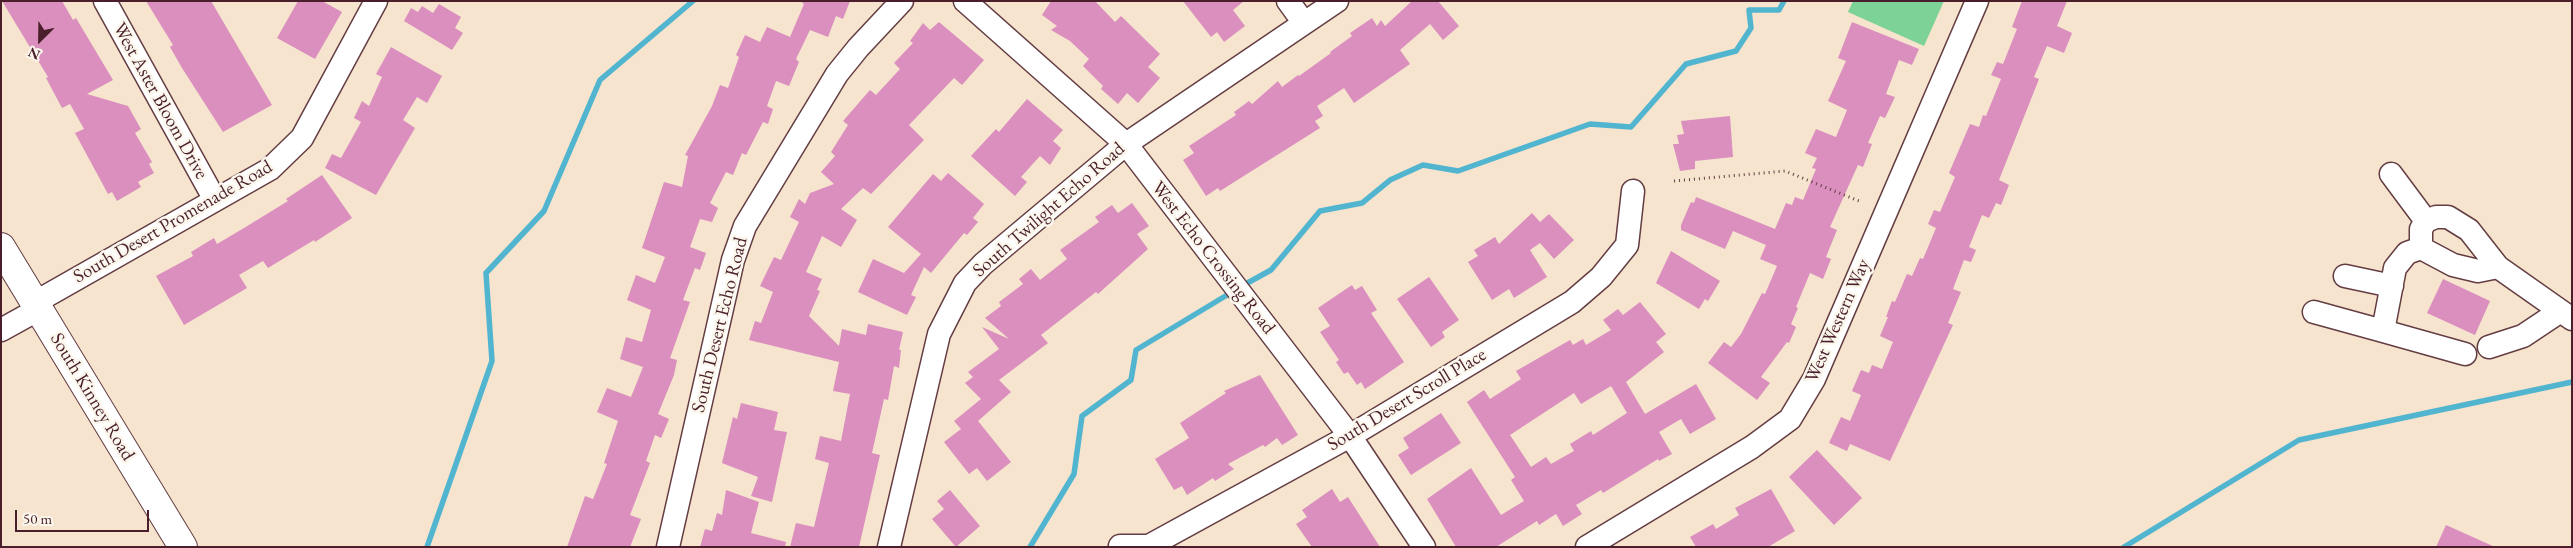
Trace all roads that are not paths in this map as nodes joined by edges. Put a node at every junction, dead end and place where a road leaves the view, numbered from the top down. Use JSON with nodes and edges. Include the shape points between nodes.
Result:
{"nodes":[{"id":1,"x":105,"y":1,"type":"edge"},
{"id":2,"x":376,"y":1,"type":"edge"},
{"id":3,"x":902,"y":1,"type":"edge"},
{"id":4,"x":966,"y":1,"type":"edge"},
{"id":5,"x":1288,"y":1,"type":"edge"},
{"id":6,"x":1337,"y":1,"type":"edge"},
{"id":7,"x":1977,"y":1,"type":"edge"},
{"id":8,"x":1304,"y":23,"type":"junction"},
{"id":9,"x":1126,"y":144,"type":"junction"},
{"id":10,"x":2391,"y":174,"type":"dead end"},
{"id":11,"x":1632,"y":191,"type":"dead end"},
{"id":12,"x":215,"y":200,"type":"junction"},
{"id":13,"x":2426,"y":221,"type":"junction"},
{"id":14,"x":1,"y":247,"type":"edge"},
{"id":15,"x":2421,"y":248,"type":"junction"},
{"id":16,"x":2498,"y":267,"type":"junction"},
{"id":17,"x":2345,"y":276,"type":"dead end"},
{"id":18,"x":2392,"y":286,"type":"junction"},
{"id":19,"x":36,"y":306,"type":"junction"},
{"id":20,"x":2314,"y":312,"type":"dead end"},
{"id":21,"x":2565,"y":315,"type":"edge"},
{"id":22,"x":1,"y":330,"type":"edge"},
{"id":23,"x":2383,"y":331,"type":"junction"},
{"id":24,"x":2489,"y":348,"type":"dead end"},
{"id":25,"x":2465,"y":354,"type":"dead end"},
{"id":26,"x":1350,"y":436,"type":"junction"},
{"id":27,"x":1120,"y":546,"type":"dead end"},
{"id":28,"x":183,"y":547,"type":"edge"},
{"id":29,"x":668,"y":547,"type":"edge"},
{"id":30,"x":889,"y":547,"type":"edge"},
{"id":31,"x":1424,"y":547,"type":"edge"},
{"id":32,"x":1587,"y":547,"type":"edge"}],
"edges":[{"from":1,"to":12,"type":"street","name":"West Aster Bloom Drive"},
{"from":2,"to":12,"type":"street","name":"South Desert Promenade Road","via":[[302,138],[270,169]]},
{"from":3,"to":29,"type":"street","name":"South Desert Echo Road","via":[[837,74],[745,226],[733,260]]},
{"from":4,"to":9,"type":"street","name":"West Echo Crossing Road"},
{"from":5,"to":8,"type":"street"},
{"from":6,"to":8,"type":"street","name":"South Twilight Echo Road"},
{"from":7,"to":32,"type":"street","name":"West Western Way","via":[[1814,379],[1790,419],[1752,447]]},
{"from":8,"to":9,"type":"street","name":"South Twilight Echo Road"},
{"from":9,"to":26,"type":"street","name":"West Echo Crossing Road"},
{"from":9,"to":30,"type":"street","name":"South Twilight Echo Road","via":[[983,264],[954,300],[939,334]]},
{"from":10,"to":13,"type":"street"},
{"from":11,"to":26,"type":"street","name":"South Desert Scroll Place","via":[[1626,245],[1601,277],[1572,302]]},
{"from":12,"to":19,"type":"street","name":"South Desert Promenade Road"},
{"from":13,"to":15,"type":"street","via":[[2421,229]]},
{"from":13,"to":16,"type":"street","via":[[2448,217],[2455,221],[2473,235]]},
{"from":14,"to":19,"type":"main road","name":"South Kinney Road"},
{"from":15,"to":16,"type":"street","via":[[2453,265],[2478,271]]},
{"from":15,"to":18,"type":"street","via":[[2407,253],[2395,268]]},
{"from":16,"to":21,"type":"street"},
{"from":17,"to":18,"type":"street"},
{"from":18,"to":23,"type":"street"},
{"from":19,"to":22,"type":"street","name":"South Desert Promenade Road"},
{"from":19,"to":28,"type":"main road","name":"South Kinney Road"},
{"from":20,"to":23,"type":"street"},
{"from":21,"to":24,"type":"street","via":[[2523,336]]},
{"from":23,"to":25,"type":"street"},
{"from":26,"to":27,"type":"street","name":"South Desert Scroll Place","via":[[1149,546]]},
{"from":26,"to":31,"type":"street","name":"West Echo Crossing Road"}]}
